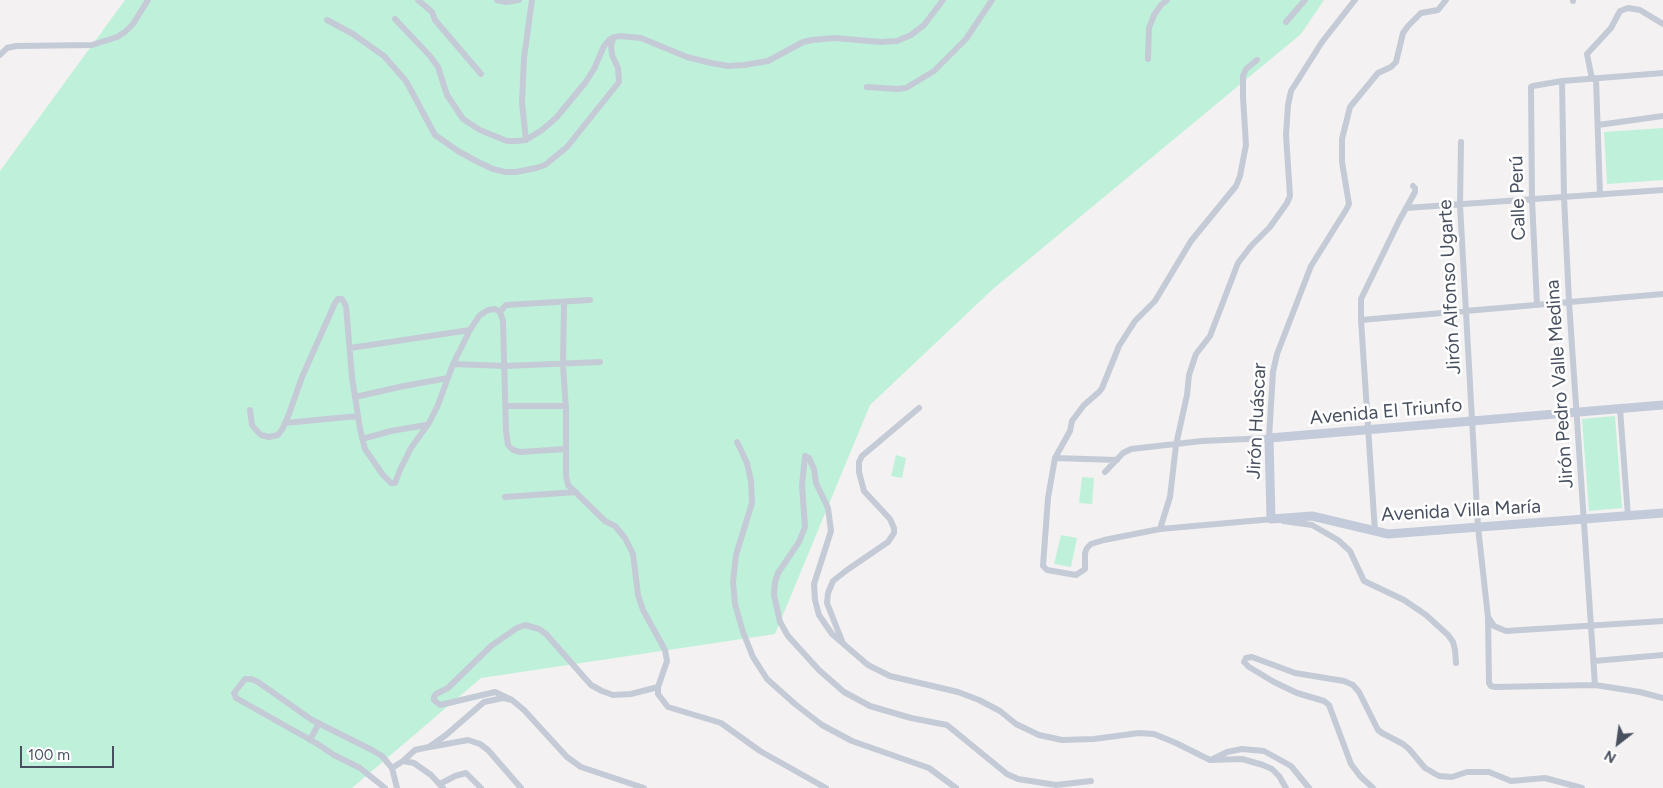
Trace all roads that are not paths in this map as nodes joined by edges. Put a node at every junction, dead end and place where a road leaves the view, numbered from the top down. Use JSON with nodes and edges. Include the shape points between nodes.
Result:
{"nodes":[{"id":1,"x":148,"y":0,"type":"edge"},
{"id":2,"x":418,"y":0,"type":"edge"},
{"id":3,"x":497,"y":0,"type":"edge"},
{"id":4,"x":519,"y":0,"type":"edge"},
{"id":5,"x":532,"y":0,"type":"edge"},
{"id":6,"x":943,"y":0,"type":"edge"},
{"id":7,"x":992,"y":0,"type":"edge"},
{"id":8,"x":1168,"y":0,"type":"edge"},
{"id":9,"x":1305,"y":0,"type":"edge"},
{"id":10,"x":1355,"y":0,"type":"edge"},
{"id":11,"x":1446,"y":0,"type":"edge"},
{"id":12,"x":395,"y":18,"type":"dead end"},
{"id":13,"x":327,"y":20,"type":"dead end"},
{"id":14,"x":1286,"y":22,"type":"dead end"},
{"id":15,"x":1663,"y":24,"type":"edge"},
{"id":16,"x":614,"y":37,"type":"junction"},
{"id":17,"x":0,"y":54,"type":"edge"},
{"id":18,"x":1148,"y":58,"type":"dead end"},
{"id":19,"x":1257,"y":60,"type":"dead end"},
{"id":20,"x":1663,"y":73,"type":"edge"},
{"id":21,"x":480,"y":74,"type":"dead end"},
{"id":22,"x":1594,"y":79,"type":"junction"},
{"id":23,"x":1562,"y":82,"type":"junction"},
{"id":24,"x":867,"y":87,"type":"dead end"},
{"id":25,"x":1663,"y":116,"type":"edge"},
{"id":26,"x":1598,"y":125,"type":"junction"},
{"id":27,"x":526,"y":140,"type":"junction"},
{"id":28,"x":1461,"y":142,"type":"dead end"},
{"id":29,"x":1413,"y":186,"type":"dead end"},
{"id":30,"x":1663,"y":190,"type":"edge"},
{"id":31,"x":1600,"y":195,"type":"junction"},
{"id":32,"x":1564,"y":197,"type":"junction"},
{"id":33,"x":1532,"y":200,"type":"junction"},
{"id":34,"x":1460,"y":205,"type":"junction"},
{"id":35,"x":1406,"y":208,"type":"junction"},
{"id":36,"x":1663,"y":294,"type":"edge"},
{"id":37,"x":590,"y":300,"type":"dead end"},
{"id":38,"x":564,"y":302,"type":"junction"},
{"id":39,"x":1569,"y":302,"type":"junction"},
{"id":40,"x":1537,"y":305,"type":"junction"},
{"id":41,"x":1466,"y":311,"type":"junction"},
{"id":42,"x":500,"y":312,"type":"junction"},
{"id":43,"x":1361,"y":320,"type":"junction"},
{"id":44,"x":470,"y":330,"type":"junction"},
{"id":45,"x":350,"y":348,"type":"junction"},
{"id":46,"x":600,"y":362,"type":"dead end"},
{"id":47,"x":453,"y":364,"type":"junction"},
{"id":48,"x":563,"y":365,"type":"junction"},
{"id":49,"x":505,"y":366,"type":"junction"},
{"id":50,"x":448,"y":378,"type":"junction"},
{"id":51,"x":355,"y":396,"type":"junction"},
{"id":52,"x":1663,"y":405,"type":"edge"},
{"id":53,"x":506,"y":406,"type":"junction"},
{"id":54,"x":566,"y":406,"type":"junction"},
{"id":55,"x":919,"y":408,"type":"dead end"},
{"id":56,"x":1620,"y":409,"type":"junction"},
{"id":57,"x":250,"y":410,"type":"dead end"},
{"id":58,"x":1576,"y":413,"type":"junction"},
{"id":59,"x":358,"y":416,"type":"junction"},
{"id":60,"x":1472,"y":421,"type":"junction"},
{"id":61,"x":285,"y":423,"type":"junction"},
{"id":62,"x":426,"y":425,"type":"junction"},
{"id":63,"x":1369,"y":429,"type":"junction"},
{"id":64,"x":1269,"y":438,"type":"junction"},
{"id":65,"x":362,"y":439,"type":"junction"},
{"id":66,"x":737,"y":442,"type":"dead end"},
{"id":67,"x":1176,"y":445,"type":"junction"},
{"id":68,"x":566,"y":449,"type":"junction"},
{"id":69,"x":1055,"y":458,"type":"junction"},
{"id":70,"x":1116,"y":460,"type":"junction"},
{"id":71,"x":1105,"y":472,"type":"dead end"},
{"id":72,"x":576,"y":492,"type":"junction"},
{"id":73,"x":505,"y":497,"type":"dead end"},
{"id":74,"x":1663,"y":513,"type":"edge"},
{"id":75,"x":1628,"y":516,"type":"junction"},
{"id":76,"x":1271,"y":519,"type":"junction"},
{"id":77,"x":1583,"y":520,"type":"junction"},
{"id":78,"x":1478,"y":528,"type":"junction"},
{"id":79,"x":1160,"y":529,"type":"junction"},
{"id":80,"x":1375,"y":532,"type":"junction"},
{"id":81,"x":1488,"y":618,"type":"junction"},
{"id":82,"x":1663,"y":621,"type":"edge"},
{"id":83,"x":1591,"y":626,"type":"junction"},
{"id":84,"x":843,"y":644,"type":"junction"},
{"id":85,"x":1663,"y":655,"type":"edge"},
{"id":86,"x":1594,"y":661,"type":"junction"},
{"id":87,"x":1456,"y":663,"type":"dead end"},
{"id":88,"x":1595,"y":685,"type":"junction"},
{"id":89,"x":658,"y":687,"type":"junction"},
{"id":90,"x":1663,"y":698,"type":"edge"},
{"id":91,"x":512,"y":700,"type":"junction"},
{"id":92,"x":319,"y":723,"type":"junction"},
{"id":93,"x":310,"y":740,"type":"junction"},
{"id":94,"x":429,"y":747,"type":"junction"},
{"id":95,"x":1210,"y":760,"type":"junction"},
{"id":96,"x":404,"y":761,"type":"junction"},
{"id":97,"x":392,"y":768,"type":"junction"},
{"id":98,"x":1091,"y":782,"type":"dead end"},
{"id":99,"x":441,"y":786,"type":"edge"},
{"id":100,"x":386,"y":788,"type":"edge"},
{"id":101,"x":397,"y":788,"type":"edge"},
{"id":102,"x":481,"y":788,"type":"edge"},
{"id":103,"x":521,"y":788,"type":"edge"},
{"id":104,"x":644,"y":788,"type":"edge"},
{"id":105,"x":826,"y":788,"type":"edge"},
{"id":106,"x":956,"y":788,"type":"edge"},
{"id":107,"x":1286,"y":788,"type":"edge"},
{"id":108,"x":1309,"y":788,"type":"edge"},
{"id":109,"x":1374,"y":788,"type":"edge"},
{"id":110,"x":1582,"y":788,"type":"edge"}],
"edges":[{"from":1,"to":17,"type":"street","via":[[132,24],[117,37],[92,45],[16,46]]},
{"from":2,"to":21,"type":"street","via":[[432,12],[435,20]]},
{"from":3,"to":4,"type":"street"},
{"from":5,"to":27,"type":"street","via":[[522,103]]},
{"from":6,"to":16,"type":"street","via":[[924,25],[898,41],[812,40],[768,61],[744,65],[711,63],[641,38]]},
{"from":7,"to":24,"type":"street","via":[[966,39],[934,71],[906,88]]},
{"from":8,"to":18,"type":"street","via":[[1154,15],[1149,28]]},
{"from":9,"to":14,"type":"street"},
{"from":10,"to":67,"type":"street","via":[[1322,42],[1292,90],[1286,135],[1290,196],[1270,226],[1238,263],[1210,336],[1196,354]]},
{"from":11,"to":64,"type":"street","name":"Jirón Huáscar","via":[[1438,10],[1421,13],[1408,26],[1403,33],[1396,62],[1378,72],[1350,106],[1342,139],[1349,204],[1311,266],[1280,344],[1273,372]]},
{"from":12,"to":27,"type":"street","via":[[430,56],[463,119],[480,130],[507,140]]},
{"from":13,"to":16,"type":"street","via":[[384,56],[406,81],[435,135],[478,162],[505,172],[536,168],[554,159],[567,147],[619,82],[618,68],[612,55]]},
{"from":15,"to":22,"type":"street","via":[[1640,10],[1628,8],[1620,11],[1611,28],[1587,54]]},
{"from":16,"to":27,"type":"street","via":[[604,46],[594,69],[556,118]]},
{"from":19,"to":69,"type":"street","via":[[1243,76],[1246,146],[1236,186],[1191,241],[1155,301],[1135,321],[1119,346],[1102,388],[1084,404],[1072,421]]},
{"from":20,"to":22,"type":"street"},
{"from":22,"to":23,"type":"street"},
{"from":22,"to":26,"type":"street"},
{"from":23,"to":32,"type":"street","name":"Jirón Pedro Valle Medina"},
{"from":23,"to":33,"type":"street","name":"Calle Perú","via":[[1533,86],[1530,90]]},
{"from":25,"to":26,"type":"street"},
{"from":26,"to":31,"type":"street"},
{"from":28,"to":34,"type":"street","name":"Jirón Alfonso Ugarte"},
{"from":29,"to":35,"type":"street","via":[[1415,192]]},
{"from":30,"to":31,"type":"street"},
{"from":31,"to":32,"type":"street"},
{"from":32,"to":33,"type":"street"},
{"from":32,"to":39,"type":"street","name":"Jirón Pedro Valle Medina"},
{"from":33,"to":34,"type":"street"},
{"from":33,"to":40,"type":"street","name":"Calle Perú"},
{"from":34,"to":35,"type":"street"},
{"from":34,"to":41,"type":"street","name":"Jirón Alfonso Ugarte"},
{"from":35,"to":43,"type":"street","via":[[1361,298]]},
{"from":36,"to":39,"type":"street"},
{"from":37,"to":38,"type":"street"},
{"from":38,"to":42,"type":"street","via":[[506,305]]},
{"from":38,"to":48,"type":"street"},
{"from":39,"to":40,"type":"street"},
{"from":39,"to":58,"type":"street","name":"Jirón Pedro Valle Medina"},
{"from":40,"to":41,"type":"street"},
{"from":41,"to":43,"type":"street"},
{"from":41,"to":60,"type":"street","name":"Jirón Alfonso Ugarte"},
{"from":42,"to":44,"type":"street","via":[[488,310],[479,316]]},
{"from":42,"to":49,"type":"street"},
{"from":43,"to":63,"type":"street"},
{"from":44,"to":45,"type":"street"},
{"from":44,"to":47,"type":"street"},
{"from":45,"to":51,"type":"street"},
{"from":45,"to":61,"type":"street","via":[[346,306],[342,299],[338,299]]},
{"from":46,"to":48,"type":"street"},
{"from":47,"to":49,"type":"street"},
{"from":47,"to":50,"type":"street"},
{"from":48,"to":49,"type":"street"},
{"from":48,"to":54,"type":"street"},
{"from":49,"to":53,"type":"street"},
{"from":50,"to":51,"type":"street"},
{"from":50,"to":62,"type":"street"},
{"from":51,"to":59,"type":"street"},
{"from":52,"to":56,"type":"street","name":"Avenida El Triunfo"},
{"from":53,"to":54,"type":"street"},
{"from":53,"to":68,"type":"street","via":[[508,445],[513,450]]},
{"from":54,"to":68,"type":"street"},
{"from":55,"to":84,"type":"street","via":[[859,462],[864,490],[890,519],[894,533],[888,542],[847,570],[828,593],[831,618]]},
{"from":56,"to":58,"type":"street","name":"Avenida El Triunfo"},
{"from":56,"to":75,"type":"street"},
{"from":57,"to":61,"type":"street","via":[[252,425],[260,435],[278,435]]},
{"from":58,"to":60,"type":"street","name":"Avenida El Triunfo"},
{"from":58,"to":77,"type":"street","name":"Jirón Pedro Valle Medina"},
{"from":59,"to":61,"type":"street"},
{"from":59,"to":65,"type":"street"},
{"from":60,"to":63,"type":"street","name":"Avenida El Triunfo"},
{"from":60,"to":78,"type":"street","name":"Jirón Alfonso Ugarte"},
{"from":62,"to":65,"type":"street"},
{"from":62,"to":65,"type":"street","via":[[395,483],[383,475]]},
{"from":63,"to":64,"type":"street","name":"Avenida El Triunfo"},
{"from":63,"to":80,"type":"street"},
{"from":64,"to":67,"type":"street","name":"Avenida El Triunfo","via":[[1202,440]]},
{"from":64,"to":76,"type":"street","name":"Jirón Huáscar"},
{"from":66,"to":106,"type":"street","via":[[747,463],[752,503],[736,555],[733,582],[735,604],[753,657],[767,679],[822,725],[852,741],[929,768]]},
{"from":67,"to":70,"type":"street","name":"Avenida El Triunfo","via":[[1131,449]]},
{"from":67,"to":79,"type":"street","via":[[1170,497]]},
{"from":68,"to":72,"type":"street","via":[[568,485]]},
{"from":69,"to":70,"type":"street"},
{"from":69,"to":79,"type":"street","name":"Avenida Villa María","via":[[1048,498],[1044,568],[1076,575],[1085,569],[1085,553],[1092,544]]},
{"from":70,"to":71,"type":"street","name":"Avenida El Triunfo"},
{"from":72,"to":73,"type":"street"},
{"from":72,"to":89,"type":"street","via":[[605,521],[615,526],[632,554],[643,610],[665,650],[667,661]]},
{"from":74,"to":75,"type":"street","name":"Avenida Villa María"},
{"from":75,"to":77,"type":"street","name":"Avenida Villa María"},
{"from":76,"to":79,"type":"street","name":"Avenida Villa María"},
{"from":76,"to":80,"type":"street","name":"Avenida Villa María","via":[[1312,516]]},
{"from":76,"to":87,"type":"street","via":[[1312,525],[1338,540],[1350,551],[1364,581],[1404,600],[1444,631],[1453,642]]},
{"from":77,"to":78,"type":"street","name":"Avenida Villa María"},
{"from":77,"to":83,"type":"street","name":"Jirón Pedro Valle Medina"},
{"from":78,"to":80,"type":"street","name":"Avenida Villa María","via":[[1388,534]]},
{"from":78,"to":81,"type":"street","name":"Jirón Alfonso Ugarte"},
{"from":81,"to":83,"type":"street","via":[[1494,626],[1506,631]]},
{"from":81,"to":88,"type":"street","name":"Jirón Alfonso Ugarte","via":[[1491,686]]},
{"from":82,"to":83,"type":"street"},
{"from":83,"to":86,"type":"street","name":"Jirón Pedro Valle Medina"},
{"from":84,"to":95,"type":"street","via":[[868,665],[890,676],[979,700],[1039,735],[1062,740],[1139,733],[1162,736]]},
{"from":84,"to":98,"type":"street","via":[[819,615],[815,600],[814,584],[830,531],[828,508],[806,456],[802,485],[806,527],[775,582],[774,595],[780,622],[788,636],[844,692],[870,706],[947,725],[1007,774],[1056,785]]},
{"from":85,"to":86,"type":"street"},
{"from":86,"to":88,"type":"street","name":"Jirón Pedro Valle Medina"},
{"from":88,"to":90,"type":"street"},
{"from":89,"to":91,"type":"street","via":[[631,694],[602,692],[591,685],[546,634],[539,628],[526,625],[491,646],[448,688],[434,697],[440,705],[495,692]]},
{"from":89,"to":105,"type":"street","via":[[658,694],[668,707],[721,723],[760,751]]},
{"from":91,"to":94,"type":"street","via":[[503,698],[484,702]]},
{"from":91,"to":104,"type":"street","via":[[567,757],[581,766]]},
{"from":92,"to":93,"type":"street"},
{"from":92,"to":93,"type":"street","via":[[251,679],[245,679],[234,692],[236,698]]},
{"from":92,"to":97,"type":"street","via":[[382,756]]},
{"from":93,"to":100,"type":"street","via":[[360,768]]},
{"from":94,"to":96,"type":"street","via":[[414,750]]},
{"from":94,"to":103,"type":"street","via":[[468,740],[480,744]]},
{"from":95,"to":107,"type":"street","via":[[1253,761],[1272,769]]},
{"from":95,"to":108,"type":"street","via":[[1242,749],[1264,751],[1291,766]]},
{"from":96,"to":97,"type":"street"},
{"from":96,"to":99,"type":"street","via":[[421,766]]},
{"from":97,"to":101,"type":"street"},
{"from":99,"to":102,"type":"street","via":[[466,773]]},
{"from":109,"to":110,"type":"street","via":[[1351,764],[1329,704],[1274,682],[1249,668],[1244,662],[1246,658],[1252,657],[1295,673],[1353,685],[1378,730],[1403,744],[1425,768],[1439,776],[1489,772],[1511,781],[1545,778]]}]}
